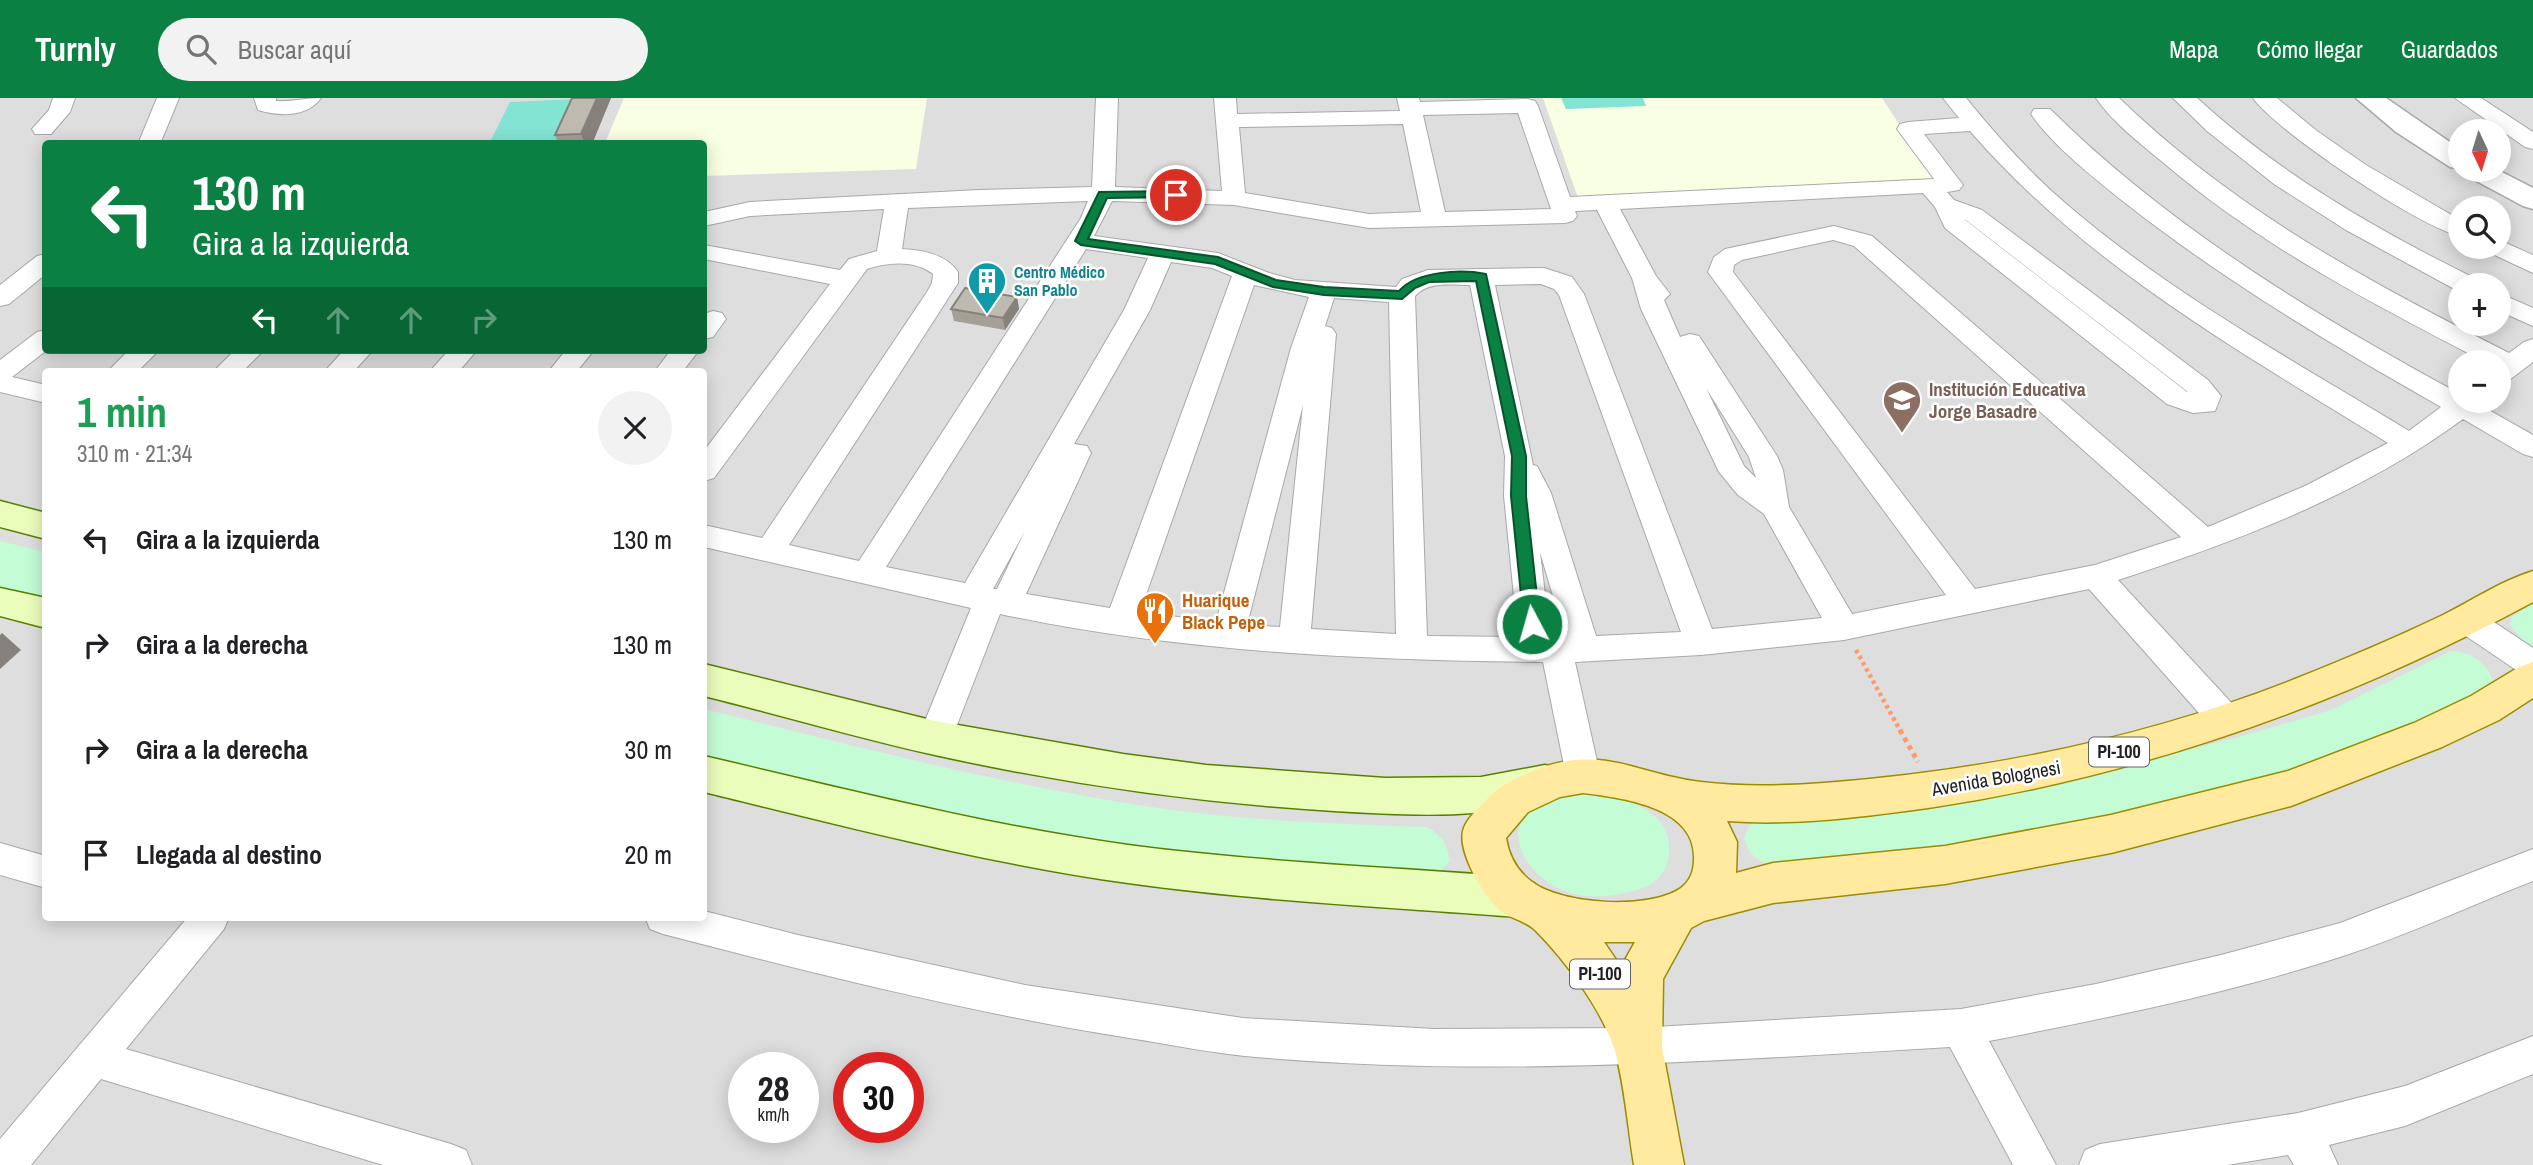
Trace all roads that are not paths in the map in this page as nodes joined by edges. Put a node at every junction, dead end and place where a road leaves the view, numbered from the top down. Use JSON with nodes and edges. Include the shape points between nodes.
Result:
{"nodes":[{"id":1,"x":65,"y":98,"type":"edge"},
{"id":2,"x":168,"y":98,"type":"edge"},
{"id":3,"x":265,"y":98,"type":"edge"},
{"id":4,"x":310,"y":98,"type":"edge"},
{"id":5,"x":1107,"y":98,"type":"edge"},
{"id":6,"x":1225,"y":98,"type":"edge"},
{"id":7,"x":1954,"y":98,"type":"edge"},
{"id":8,"x":2106,"y":98,"type":"edge"},
{"id":9,"x":2184,"y":98,"type":"edge"},
{"id":10,"x":2264,"y":98,"type":"edge"},
{"id":11,"x":2370,"y":98,"type":"edge"},
{"id":12,"x":2466,"y":98,"type":"edge"},
{"id":13,"x":1411,"y":108,"type":"edge"},
{"id":14,"x":2042,"y":114,"type":"dead end"},
{"id":15,"x":1227,"y":121,"type":"junction"},
{"id":16,"x":1975,"y":124,"type":"junction"},
{"id":17,"x":43,"y":129,"type":"dead end"},
{"id":18,"x":151,"y":140,"type":"edge"},
{"id":19,"x":2533,"y":142,"type":"edge"},
{"id":20,"x":2448,"y":153,"type":"edge"},
{"id":21,"x":2499,"y":182,"type":"edge"},
{"id":22,"x":1929,"y":186,"type":"junction"},
{"id":23,"x":1786,"y":192,"type":"junction"},
{"id":24,"x":1103,"y":194,"type":"junction"},
{"id":25,"x":1234,"y":198,"type":"junction"},
{"id":26,"x":2533,"y":200,"type":"edge"},
{"id":27,"x":897,"y":201,"type":"junction"},
{"id":28,"x":1605,"y":203,"type":"junction"},
{"id":29,"x":1562,"y":205,"type":"junction"},
{"id":30,"x":1946,"y":205,"type":"junction"},
{"id":31,"x":707,"y":218,"type":"edge"},
{"id":32,"x":1435,"y":220,"type":"junction"},
{"id":33,"x":2448,"y":223,"type":"edge"},
{"id":34,"x":1820,"y":235,"type":"junction"},
{"id":35,"x":1081,"y":241,"type":"junction"},
{"id":36,"x":707,"y":253,"type":"edge"},
{"id":37,"x":1163,"y":253,"type":"junction"},
{"id":38,"x":2511,"y":254,"type":"edge"},
{"id":39,"x":888,"y":257,"type":"junction"},
{"id":40,"x":42,"y":264,"type":"edge"},
{"id":41,"x":2533,"y":265,"type":"edge"},
{"id":42,"x":1245,"y":274,"type":"junction"},
{"id":43,"x":2448,"y":275,"type":"edge"},
{"id":44,"x":1481,"y":277,"type":"junction"},
{"id":45,"x":845,"y":279,"type":"junction"},
{"id":46,"x":1324,"y":291,"type":"junction"},
{"id":47,"x":1402,"y":295,"type":"junction"},
{"id":48,"x":0,"y":298,"type":"edge"},
{"id":49,"x":2511,"y":307,"type":"edge"},
{"id":50,"x":2533,"y":318,"type":"edge"},
{"id":51,"x":42,"y":341,"type":"edge"},
{"id":52,"x":2533,"y":348,"type":"edge"},
{"id":53,"x":2471,"y":350,"type":"edge"},
{"id":54,"x":141,"y":354,"type":"edge"},
{"id":55,"x":246,"y":354,"type":"edge"},
{"id":56,"x":356,"y":354,"type":"edge"},
{"id":57,"x":460,"y":354,"type":"edge"},
{"id":58,"x":577,"y":354,"type":"edge"},
{"id":59,"x":683,"y":354,"type":"edge"},
{"id":60,"x":2511,"y":365,"type":"edge"},
{"id":61,"x":125,"y":368,"type":"edge"},
{"id":62,"x":230,"y":368,"type":"edge"},
{"id":63,"x":341,"y":368,"type":"edge"},
{"id":64,"x":446,"y":368,"type":"edge"},
{"id":65,"x":565,"y":368,"type":"edge"},
{"id":66,"x":671,"y":368,"type":"edge"},
{"id":67,"x":0,"y":373,"type":"edge"},
{"id":68,"x":0,"y":383,"type":"edge"},
{"id":69,"x":42,"y":393,"type":"edge"},
{"id":70,"x":2448,"y":394,"type":"edge"},
{"id":71,"x":2453,"y":413,"type":"edge"},
{"id":72,"x":2479,"y":413,"type":"edge"},
{"id":73,"x":2410,"y":444,"type":"junction"},
{"id":74,"x":2533,"y":447,"type":"edge"},
{"id":75,"x":1519,"y":456,"type":"junction"},
{"id":76,"x":707,"y":467,"type":"edge"},
{"id":77,"x":0,"y":514,"type":"edge"},
{"id":78,"x":42,"y":525,"type":"edge"},
{"id":79,"x":707,"y":537,"type":"edge"},
{"id":80,"x":2204,"y":541,"type":"junction"},
{"id":81,"x":770,"y":550,"type":"junction"},
{"id":82,"x":866,"y":575,"type":"junction"},
{"id":83,"x":2096,"y":576,"type":"junction"},
{"id":84,"x":2533,"y":585,"type":"edge"},
{"id":85,"x":990,"y":600,"type":"junction"},
{"id":86,"x":0,"y":602,"type":"edge"},
{"id":87,"x":1968,"y":602,"type":"junction"},
{"id":88,"x":42,"y":612,"type":"edge"},
{"id":89,"x":2468,"y":621,"type":"junction"},
{"id":90,"x":1121,"y":622,"type":"junction"},
{"id":91,"x":1844,"y":628,"type":"junction"},
{"id":92,"x":1228,"y":636,"type":"junction"},
{"id":93,"x":1294,"y":641,"type":"junction"},
{"id":94,"x":1701,"y":643,"type":"junction"},
{"id":95,"x":1412,"y":648,"type":"junction"},
{"id":96,"x":1558,"y":649,"type":"junction"},
{"id":97,"x":2533,"y":665,"type":"edge"},
{"id":98,"x":2533,"y":678,"type":"edge"},
{"id":99,"x":707,"y":681,"type":"edge"},
{"id":100,"x":2226,"y":720,"type":"junction"},
{"id":101,"x":935,"y":738,"type":"junction"},
{"id":102,"x":707,"y":775,"type":"edge"},
{"id":103,"x":1569,"y":778,"type":"junction"},
{"id":104,"x":1676,"y":797,"type":"junction"},
{"id":105,"x":0,"y":859,"type":"edge"},
{"id":106,"x":2533,"y":865,"type":"edge"},
{"id":107,"x":42,"y":871,"type":"edge"},
{"id":108,"x":1533,"y":904,"type":"junction"},
{"id":109,"x":1687,"y":906,"type":"junction"},
{"id":110,"x":206,"y":921,"type":"edge"},
{"id":111,"x":678,"y":921,"type":"edge"},
{"id":112,"x":1962,"y":1027,"type":"junction"},
{"id":113,"x":1637,"y":1047,"type":"junction"},
{"id":114,"x":2533,"y":1055,"type":"edge"},
{"id":115,"x":94,"y":1058,"type":"junction"},
{"id":116,"x":2308,"y":1149,"type":"edge"},
{"id":117,"x":5,"y":1165,"type":"edge"},
{"id":118,"x":451,"y":1165,"type":"edge"},
{"id":119,"x":1659,"y":1165,"type":"edge"},
{"id":120,"x":2035,"y":1165,"type":"edge"},
{"id":121,"x":2100,"y":1165,"type":"edge"}],
"edges":[{"from":1,"to":17,"type":"street"},
{"from":2,"to":18,"type":"street"},
{"from":3,"to":4,"type":"street","via":[[266,105],[276,108],[296,106]]},
{"from":5,"to":24,"type":"street"},
{"from":6,"to":15,"type":"street"},
{"from":7,"to":16,"type":"street"},
{"from":8,"to":53,"type":"street","via":[[2155,146],[2274,233]]},
{"from":9,"to":43,"type":"street","via":[[2291,185]]},
{"from":10,"to":33,"type":"street","via":[[2357,169]]},
{"from":11,"to":20,"type":"street"},
{"from":12,"to":19,"type":"street"},
{"from":13,"to":15,"type":"street"},
{"from":13,"to":29,"type":"street","via":[[1527,106]]},
{"from":13,"to":32,"type":"street"},
{"from":14,"to":70,"type":"street","via":[[2115,183],[2201,248]]},
{"from":15,"to":25,"type":"street"},
{"from":16,"to":22,"type":"street","via":[[1908,130],[1951,185]]},
{"from":16,"to":73,"type":"street","via":[[2056,206],[2134,268]]},
{"from":21,"to":26,"type":"street"},
{"from":22,"to":23,"type":"street"},
{"from":22,"to":30,"type":"street"},
{"from":23,"to":28,"type":"street"},
{"from":23,"to":34,"type":"street"},
{"from":24,"to":25,"type":"street"},
{"from":24,"to":27,"type":"street"},
{"from":24,"to":35,"type":"street"},
{"from":25,"to":32,"type":"street","via":[[1369,221]]},
{"from":27,"to":31,"type":"street","via":[[750,209]]},
{"from":27,"to":39,"type":"street"},
{"from":28,"to":29,"type":"street"},
{"from":28,"to":91,"type":"street","via":[[1645,278],[1654,309],[1733,472],[1774,507]]},
{"from":29,"to":32,"type":"street","via":[[1565,216]]},
{"from":30,"to":30,"type":"street","via":[[1953,223],[2176,398],[2205,404],[2207,396],[2188,378],[1974,215]]},
{"from":34,"to":80,"type":"street","via":[[1842,234],[1863,240]]},
{"from":34,"to":87,"type":"street","via":[[1734,254],[1723,262],[1720,272]]},
{"from":35,"to":37,"type":"street"},
{"from":35,"to":82,"type":"street"},
{"from":36,"to":45,"type":"street"},
{"from":37,"to":42,"type":"street","via":[[1218,261]]},
{"from":37,"to":85,"type":"street","via":[[1114,375]]},
{"from":38,"to":41,"type":"street"},
{"from":39,"to":45,"type":"street","via":[[858,264]]},
{"from":39,"to":81,"type":"street","via":[[939,265],[946,272],[945,283]]},
{"from":40,"to":48,"type":"street"},
{"from":42,"to":46,"type":"street","via":[[1273,284]]},
{"from":42,"to":90,"type":"street"},
{"from":44,"to":47,"type":"street","via":[[1428,278]]},
{"from":44,"to":75,"type":"street"},
{"from":44,"to":94,"type":"street","via":[[1544,276],[1563,283],[1571,294]]},
{"from":45,"to":76,"type":"street"},
{"from":46,"to":47,"type":"street"},
{"from":46,"to":92,"type":"street","via":[[1304,348]]},
{"from":46,"to":93,"type":"street","via":[[1323,345]]},
{"from":47,"to":95,"type":"street"},
{"from":49,"to":50,"type":"street"},
{"from":51,"to":67,"type":"street"},
{"from":52,"to":60,"type":"street"},
{"from":54,"to":61,"type":"street"},
{"from":55,"to":62,"type":"street"},
{"from":56,"to":63,"type":"street"},
{"from":57,"to":64,"type":"street"},
{"from":58,"to":65,"type":"street"},
{"from":59,"to":66,"type":"street"},
{"from":68,"to":69,"type":"street"},
{"from":71,"to":73,"type":"street"},
{"from":72,"to":74,"type":"street"},
{"from":73,"to":80,"type":"street","via":[[2315,493]]},
{"from":75,"to":96,"type":"street","via":[[1519,496]]},
{"from":75,"to":96,"type":"street","via":[[1537,493]]},
{"from":77,"to":78,"type":"main road"},
{"from":79,"to":81,"type":"street"},
{"from":80,"to":83,"type":"street"},
{"from":81,"to":82,"type":"street"},
{"from":82,"to":85,"type":"street"},
{"from":83,"to":87,"type":"street"},
{"from":83,"to":100,"type":"street"},
{"from":84,"to":89,"type":"main road","name":"Avenida Bolognesi","number":"PI-100"},
{"from":85,"to":90,"type":"street"},
{"from":85,"to":101,"type":"street"},
{"from":86,"to":88,"type":"main road"},
{"from":87,"to":91,"type":"street"},
{"from":89,"to":97,"type":"street"},
{"from":89,"to":100,"type":"main road","name":"Avenida Bolognesi","number":"PI-100","via":[[2316,688]]},
{"from":90,"to":92,"type":"street"},
{"from":91,"to":94,"type":"street"},
{"from":92,"to":93,"type":"street"},
{"from":93,"to":95,"type":"street"},
{"from":94,"to":96,"type":"street"},
{"from":95,"to":96,"type":"street"},
{"from":96,"to":103,"type":"street"},
{"from":98,"to":109,"type":"main road","via":[[2428,735],[2291,788],[2111,834],[1945,865],[1773,883]]},
{"from":99,"to":101,"type":"main road"},
{"from":100,"to":104,"type":"main road","name":"Avenida Bolognesi","number":"PI-100","via":[[2057,768],[1934,790],[1828,803],[1721,804]]},
{"from":101,"to":103,"type":"main road","via":[[1123,772],[1277,790],[1481,795]]},
{"from":102,"to":108,"type":"main road","via":[[1037,850],[1126,864]]},
{"from":103,"to":104,"type":"main road","number":"PI-100","via":[[1617,779]]},
{"from":103,"to":108,"type":"main road","number":"PI-100","via":[[1513,799],[1484,833],[1487,857],[1496,874]]},
{"from":104,"to":109,"type":"main road","number":"PI-100","via":[[1715,840],[1716,866],[1708,886]]},
{"from":105,"to":107,"type":"street"},
{"from":106,"to":112,"type":"street","via":[[2341,940],[2096,1002]]},
{"from":108,"to":109,"type":"main road","via":[[1605,922],[1659,918]]},
{"from":108,"to":113,"type":"main road","number":"PI-100","via":[[1598,969]]},
{"from":109,"to":113,"type":"main road","number":"PI-100","via":[[1640,976]]},
{"from":110,"to":115,"type":"street"},
{"from":111,"to":113,"type":"street","via":[[1025,1003],[1242,1037],[1434,1048]]},
{"from":112,"to":113,"type":"street"},
{"from":112,"to":120,"type":"street"},
{"from":113,"to":119,"type":"main road","number":"PI-100"},
{"from":114,"to":116,"type":"street"},
{"from":115,"to":117,"type":"street"},
{"from":115,"to":118,"type":"street"},
{"from":116,"to":121,"type":"street"}]}
